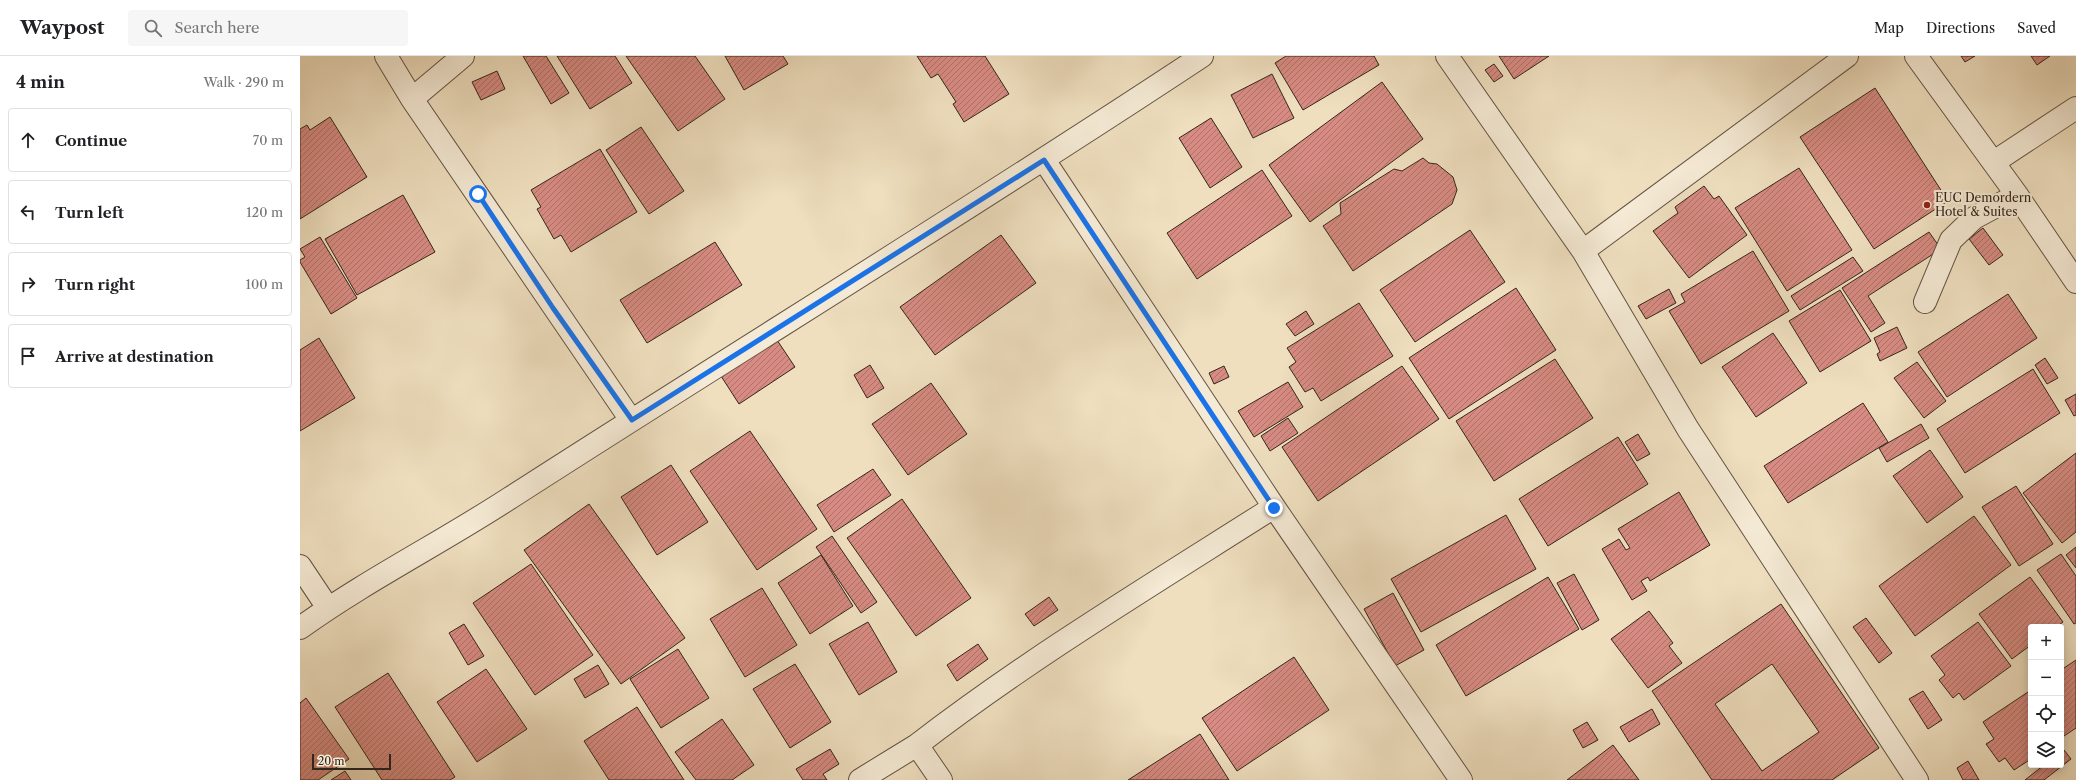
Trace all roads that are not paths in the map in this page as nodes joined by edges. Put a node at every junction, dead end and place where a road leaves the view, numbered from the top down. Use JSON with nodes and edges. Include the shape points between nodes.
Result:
{"nodes":[{"id":1,"x":386,"y":56,"type":"edge"},
{"id":2,"x":463,"y":56,"type":"edge"},
{"id":3,"x":1202,"y":56,"type":"edge"},
{"id":4,"x":1447,"y":56,"type":"edge"},
{"id":5,"x":1847,"y":56,"type":"edge"},
{"id":6,"x":1916,"y":56,"type":"edge"},
{"id":7,"x":412,"y":99,"type":"junction"},
{"id":8,"x":2076,"y":108,"type":"edge"},
{"id":9,"x":1044,"y":160,"type":"junction"},
{"id":10,"x":1994,"y":162,"type":"junction"},
{"id":11,"x":2017,"y":195,"type":"junction"},
{"id":12,"x":1583,"y":251,"type":"junction"},
{"id":13,"x":2076,"y":282,"type":"edge"},
{"id":14,"x":1925,"y":302,"type":"dead end"},
{"id":15,"x":632,"y":420,"type":"junction"},
{"id":16,"x":1274,"y":508,"type":"junction"},
{"id":17,"x":300,"y":566,"type":"edge"},
{"id":18,"x":328,"y":608,"type":"junction"},
{"id":19,"x":300,"y":628,"type":"edge"},
{"id":20,"x":917,"y":745,"type":"junction"},
{"id":21,"x":860,"y":780,"type":"edge"},
{"id":22,"x":941,"y":780,"type":"edge"},
{"id":23,"x":1461,"y":780,"type":"edge"},
{"id":24,"x":1917,"y":780,"type":"edge"}],
"edges":[{"from":1,"to":7,"type":"street"},
{"from":2,"to":7,"type":"street"},
{"from":3,"to":9,"type":"street"},
{"from":4,"to":12,"type":"street"},
{"from":5,"to":12,"type":"street"},
{"from":6,"to":10,"type":"street"},
{"from":7,"to":15,"type":"street"},
{"from":8,"to":10,"type":"street"},
{"from":9,"to":15,"type":"street"},
{"from":9,"to":16,"type":"street"},
{"from":10,"to":11,"type":"street"},
{"from":11,"to":13,"type":"street"},
{"from":11,"to":14,"type":"street","via":[[1974,218],[1951,240]]},
{"from":12,"to":24,"type":"street","via":[[1688,429]]},
{"from":15,"to":18,"type":"street","via":[[506,501]]},
{"from":16,"to":20,"type":"street","via":[[1021,669],[968,705]]},
{"from":16,"to":23,"type":"street"},
{"from":17,"to":18,"type":"street"},
{"from":18,"to":19,"type":"street"},
{"from":20,"to":21,"type":"street"},
{"from":20,"to":22,"type":"street"}]}
